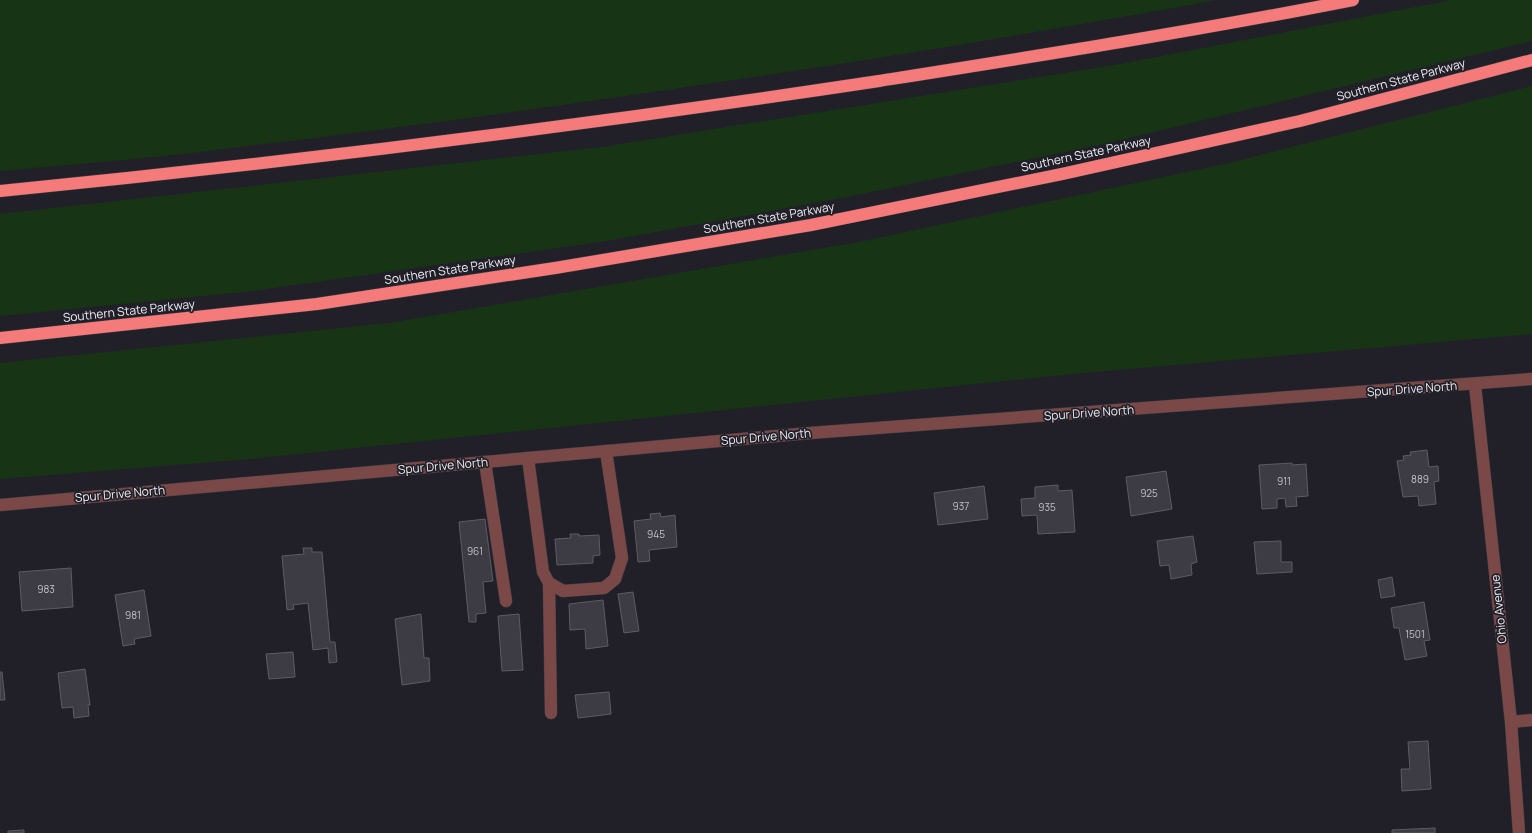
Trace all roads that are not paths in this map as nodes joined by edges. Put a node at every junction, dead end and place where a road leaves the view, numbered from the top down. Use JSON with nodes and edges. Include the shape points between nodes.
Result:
{"nodes":[{"id":1,"x":1353,"y":0,"type":"edge"},
{"id":2,"x":1532,"y":60,"type":"edge"},
{"id":3,"x":0,"y":192,"type":"edge"},
{"id":4,"x":0,"y":338,"type":"edge"},
{"id":5,"x":1532,"y":379,"type":"edge"},
{"id":6,"x":1475,"y":385,"type":"junction"},
{"id":7,"x":606,"y":451,"type":"junction"},
{"id":8,"x":528,"y":458,"type":"junction"},
{"id":9,"x":485,"y":462,"type":"junction"},
{"id":10,"x":0,"y":505,"type":"edge"},
{"id":11,"x":549,"y":583,"type":"junction"},
{"id":12,"x":506,"y":601,"type":"dead end"},
{"id":13,"x":551,"y":713,"type":"dead end"},
{"id":14,"x":1532,"y":720,"type":"edge"},
{"id":15,"x":1511,"y":722,"type":"junction"},
{"id":16,"x":1519,"y":833,"type":"edge"}],
"edges":[{"from":1,"to":3,"type":"highway","via":[[999,62],[721,105],[458,141],[209,171]]},
{"from":2,"to":4,"type":"highway","name":"Southern State Parkway","via":[[1300,121],[811,226],[317,304]]},
{"from":5,"to":6,"type":"street","name":"Spur Drive North"},
{"from":6,"to":7,"type":"street","name":"Spur Drive North","via":[[802,434]]},
{"from":6,"to":15,"type":"street","name":"Ohio Avenue"},
{"from":7,"to":8,"type":"street","name":"Spur Drive North"},
{"from":7,"to":11,"type":"street","via":[[622,558],[615,579],[604,588],[563,591]]},
{"from":8,"to":9,"type":"street","name":"Spur Drive North"},
{"from":8,"to":11,"type":"street","via":[[543,572]]},
{"from":9,"to":10,"type":"street","name":"Spur Drive North"},
{"from":9,"to":12,"type":"street"},
{"from":11,"to":13,"type":"street"},
{"from":14,"to":15,"type":"street"},
{"from":15,"to":16,"type":"street","name":"Ohio Avenue"}]}
